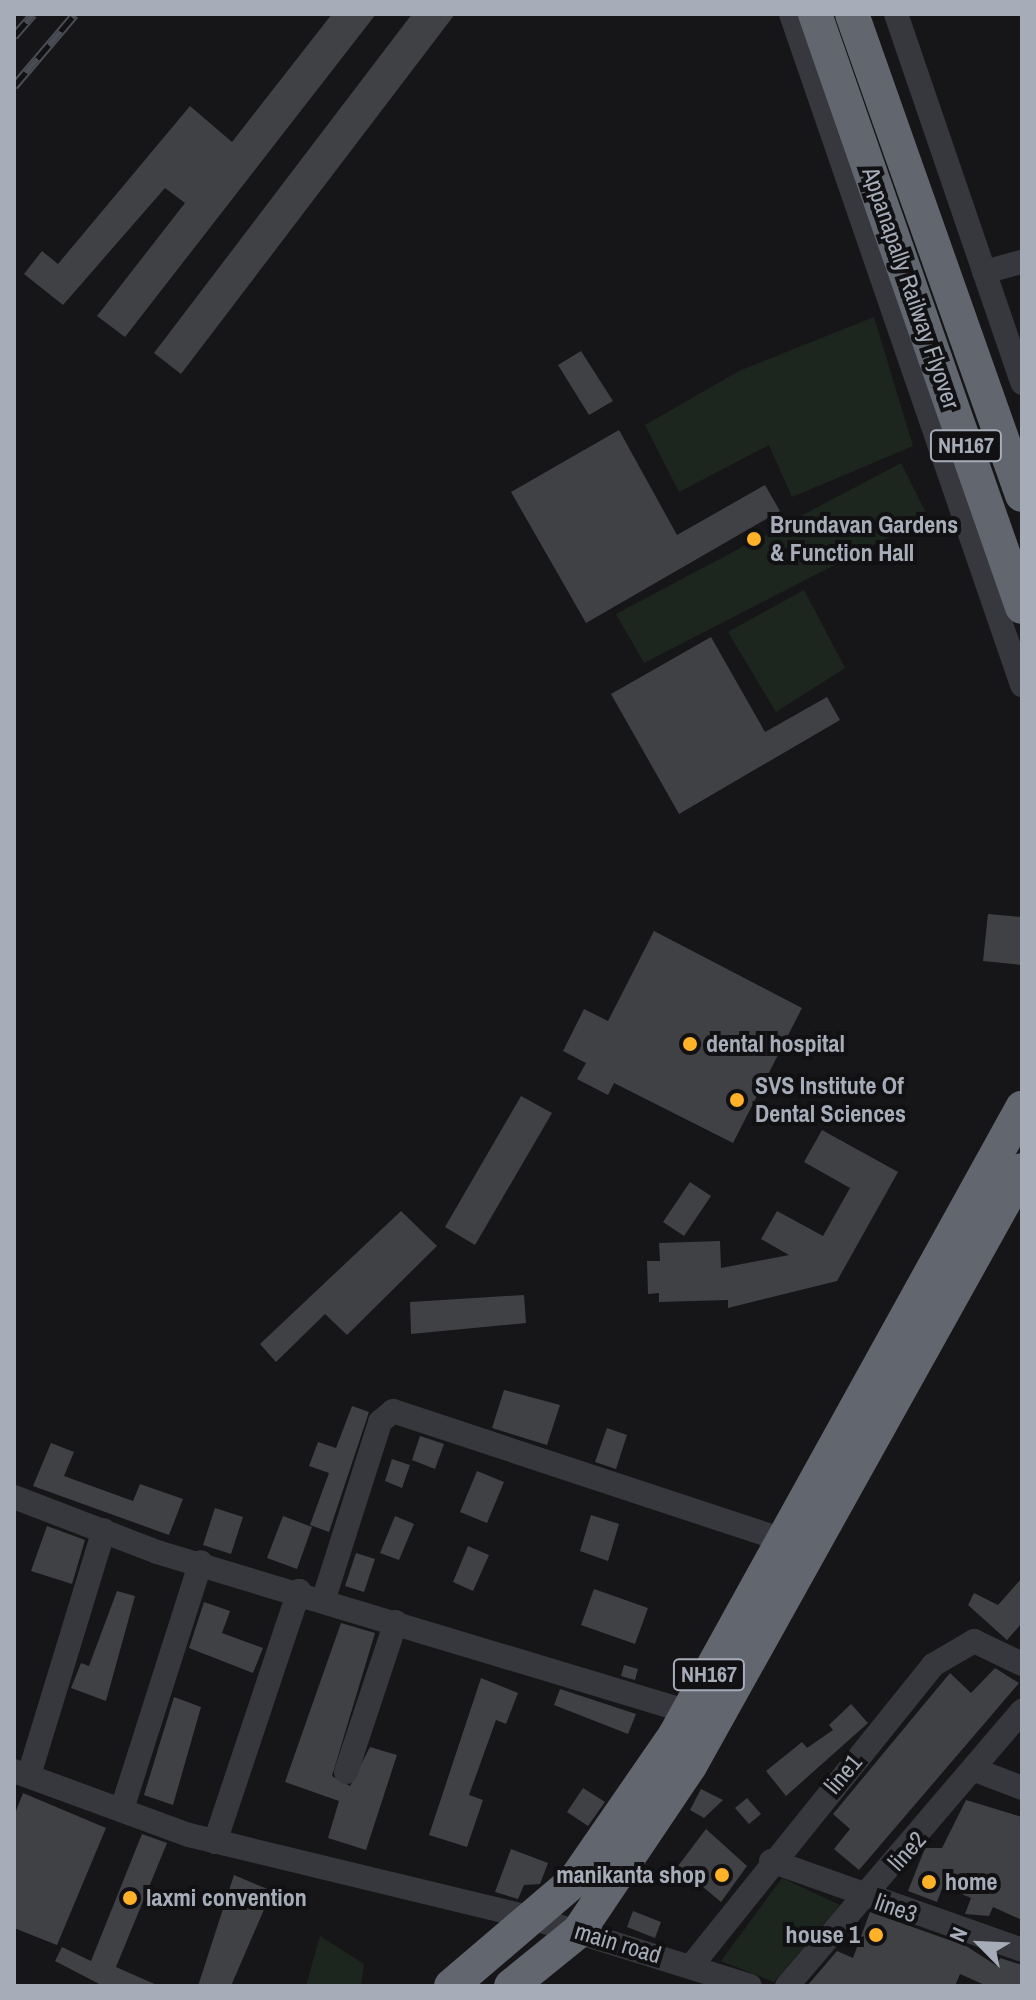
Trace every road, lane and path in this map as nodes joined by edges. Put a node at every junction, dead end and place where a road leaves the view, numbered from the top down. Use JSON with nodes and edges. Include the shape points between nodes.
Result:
{"nodes":[{"id":1,"x":791,"y":14,"type":"edge"},
{"id":2,"x":815,"y":14,"type":"edge"},
{"id":3,"x":852,"y":14,"type":"edge"},
{"id":4,"x":896,"y":14,"type":"edge"},
{"id":5,"x":1022,"y":262,"type":"edge"},
{"id":6,"x":984,"y":272,"type":"junction"},
{"id":7,"x":1022,"y":383,"type":"edge"},
{"id":8,"x":1022,"y":495,"type":"edge"},
{"id":9,"x":1022,"y":607,"type":"edge"},
{"id":10,"x":1022,"y":685,"type":"edge"},
{"id":11,"x":1022,"y":1094,"type":"edge"},
{"id":12,"x":1022,"y":1108,"type":"edge"},
{"id":13,"x":1013,"y":1156,"type":"edge"},
{"id":14,"x":866,"y":1417,"type":"junction"},
{"id":15,"x":14,"y":1497,"type":"edge"},
{"id":16,"x":104,"y":1530,"type":"junction"},
{"id":17,"x":782,"y":1540,"type":"junction"},
{"id":18,"x":201,"y":1562,"type":"junction"},
{"id":19,"x":299,"y":1591,"type":"junction"},
{"id":20,"x":324,"y":1598,"type":"junction"},
{"id":21,"x":396,"y":1622,"type":"junction"},
{"id":22,"x":1022,"y":1664,"type":"edge"},
{"id":23,"x":1022,"y":1711,"type":"edge"},
{"id":24,"x":689,"y":1712,"type":"junction"},
{"id":25,"x":978,"y":1771,"type":"junction"},
{"id":26,"x":346,"y":1772,"type":"dead end"},
{"id":27,"x":22,"y":1773,"type":"edge"},
{"id":28,"x":1022,"y":1788,"type":"edge"},
{"id":29,"x":122,"y":1809,"type":"junction"},
{"id":30,"x":215,"y":1842,"type":"junction"},
{"id":31,"x":771,"y":1861,"type":"junction"},
{"id":32,"x":865,"y":1897,"type":"junction"},
{"id":33,"x":532,"y":1918,"type":"junction"},
{"id":34,"x":579,"y":1931,"type":"junction"},
{"id":35,"x":1022,"y":1950,"type":"edge"},
{"id":36,"x":692,"y":1965,"type":"junction"},
{"id":37,"x":451,"y":1986,"type":"edge"},
{"id":38,"x":511,"y":1986,"type":"edge"},
{"id":39,"x":750,"y":1986,"type":"edge"},
{"id":40,"x":787,"y":1986,"type":"edge"}],
"edges":[{"from":1,"to":10,"type":"street"},
{"from":2,"to":9,"type":"highway","name":"Appanapally Railway Flyover","number":"NH167"},
{"from":3,"to":8,"type":"highway","name":"Appanapally Railway Flyover","number":"NH167"},
{"from":4,"to":6,"type":"street"},
{"from":5,"to":6,"type":"street"},
{"from":6,"to":7,"type":"street"},
{"from":11,"to":13,"type":"highway"},
{"from":12,"to":13,"type":"highway","number":"NH167"},
{"from":13,"to":14,"type":"highway","number":"NH167"},
{"from":14,"to":17,"type":"highway","number":"NH167"},
{"from":14,"to":34,"type":"highway","number":"NH167","via":[[690,1766]]},
{"from":15,"to":16,"type":"street"},
{"from":16,"to":18,"type":"street"},
{"from":16,"to":27,"type":"street"},
{"from":17,"to":20,"type":"street","via":[[393,1411],[380,1422]]},
{"from":17,"to":24,"type":"highway","number":"NH167"},
{"from":18,"to":19,"type":"street"},
{"from":18,"to":29,"type":"street"},
{"from":19,"to":20,"type":"street"},
{"from":19,"to":30,"type":"street"},
{"from":20,"to":21,"type":"street"},
{"from":21,"to":24,"type":"street"},
{"from":21,"to":26,"type":"street"},
{"from":22,"to":31,"type":"street","name":"line1","via":[[974,1641],[954,1647]]},
{"from":23,"to":25,"type":"street","name":"line2"},
{"from":24,"to":33,"type":"highway","number":"NH167","via":[[575,1880]]},
{"from":25,"to":28,"type":"street"},
{"from":25,"to":32,"type":"street","name":"line2"},
{"from":27,"to":29,"type":"street","name":"main road"},
{"from":29,"to":30,"type":"street","name":"main road"},
{"from":30,"to":33,"type":"street","name":"main road"},
{"from":31,"to":32,"type":"street","name":"line3"},
{"from":31,"to":36,"type":"street","name":"line1"},
{"from":32,"to":35,"type":"street","name":"line3"},
{"from":32,"to":40,"type":"street","name":"line2"},
{"from":33,"to":34,"type":"street","name":"main road"},
{"from":33,"to":37,"type":"highway","number":"NH167"},
{"from":34,"to":36,"type":"street","name":"main road"},
{"from":34,"to":38,"type":"highway","number":"NH167"},
{"from":36,"to":39,"type":"street","name":"main road"}]}
